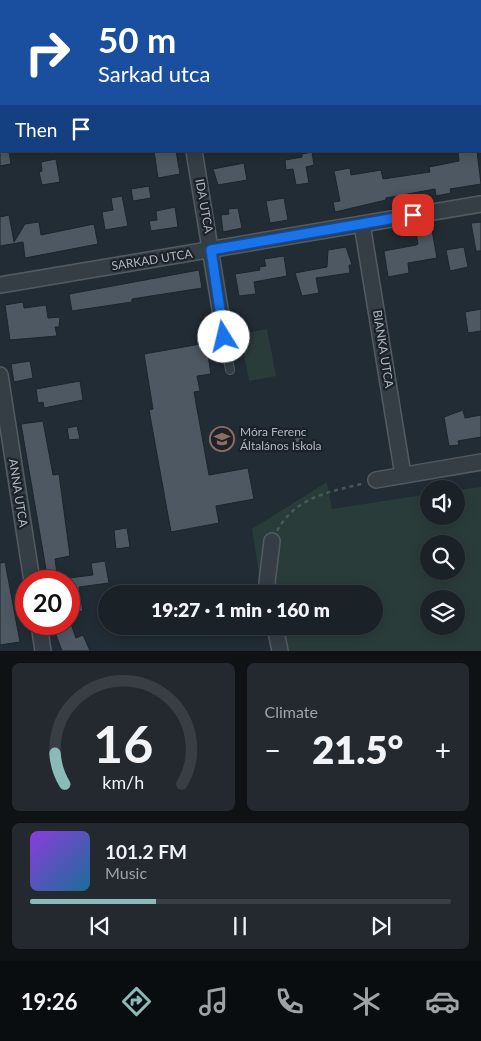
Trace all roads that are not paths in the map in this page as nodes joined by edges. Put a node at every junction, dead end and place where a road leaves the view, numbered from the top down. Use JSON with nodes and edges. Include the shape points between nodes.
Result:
{"nodes":[{"id":1,"x":194,"y":152,"type":"edge"},
{"id":2,"x":481,"y":204,"type":"edge"},
{"id":3,"x":362,"y":224,"type":"junction"},
{"id":4,"x":211,"y":250,"type":"junction"},
{"id":5,"x":0,"y":285,"type":"edge"},
{"id":6,"x":222,"y":321,"type":"joint"},
{"id":7,"x":230,"y":370,"type":"dead end"},
{"id":8,"x":0,"y":375,"type":"edge"},
{"id":9,"x":481,"y":462,"type":"edge"},
{"id":10,"x":403,"y":475,"type":"junction"},
{"id":11,"x":376,"y":480,"type":"road end"},
{"id":12,"x":272,"y":541,"type":"road end"},
{"id":13,"x":30,"y":570,"type":"edge"},
{"id":14,"x":268,"y":585,"type":"edge"},
{"id":15,"x":41,"y":635,"type":"edge"},
{"id":16,"x":277,"y":635,"type":"edge"},
{"id":17,"x":43,"y":651,"type":"edge"},
{"id":18,"x":280,"y":651,"type":"edge"}],
"edges":[{"from":1,"to":4,"type":"street","name":"IDA UTCA"},
{"from":2,"to":3,"type":"street","name":"SARKAD UTCA"},
{"from":3,"to":4,"type":"street","name":"SARKAD UTCA"},
{"from":3,"to":10,"type":"street","name":"BIANKA UTCA"},
{"from":4,"to":5,"type":"street","name":"SARKAD UTCA"},
{"from":4,"to":6,"type":"street","name":"IDA UTCA"},
{"from":6,"to":7,"type":"lane"},
{"from":8,"to":13,"type":"street","name":"ANNA UTCA"},
{"from":9,"to":10,"type":"street"},
{"from":10,"to":11,"type":"street"},
{"from":12,"to":14,"type":"street"},
{"from":15,"to":17,"type":"street"},
{"from":16,"to":18,"type":"street"}]}
